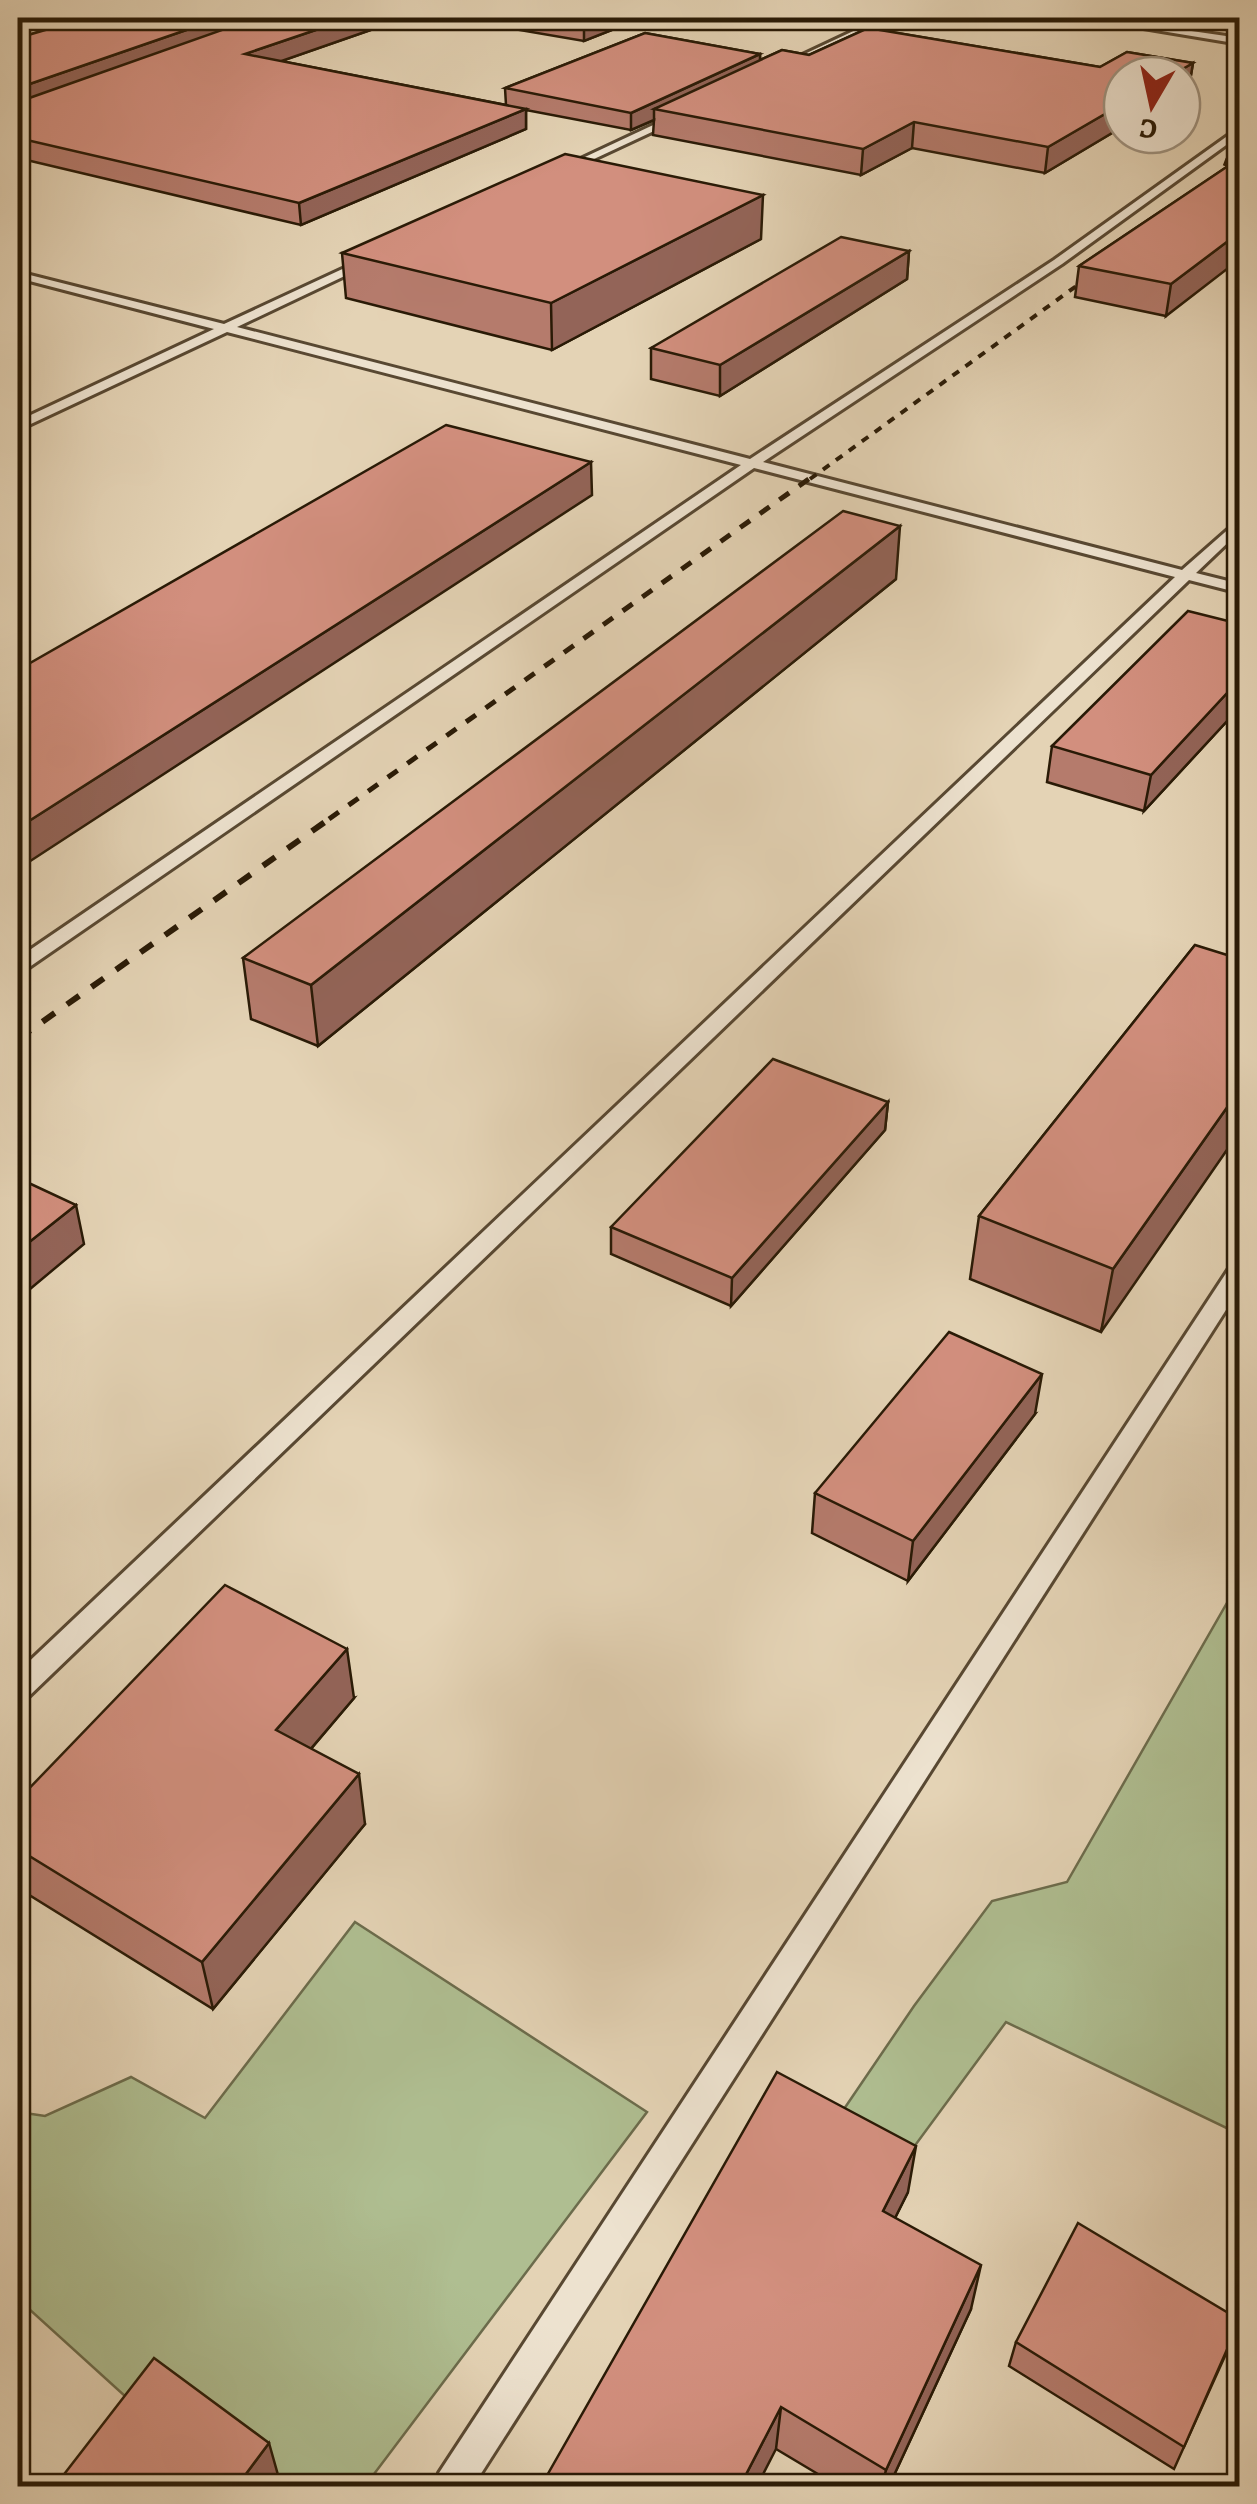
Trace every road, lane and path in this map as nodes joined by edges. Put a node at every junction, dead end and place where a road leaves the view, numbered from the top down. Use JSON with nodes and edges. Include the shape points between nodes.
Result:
{"nodes":[{"id":1,"x":888,"y":18,"type":"edge"},
{"id":2,"x":1087,"y":18,"type":"edge"},
{"id":3,"x":1240,"y":40,"type":"edge"},
{"id":4,"x":762,"y":76,"type":"edge"},
{"id":5,"x":690,"y":110,"type":"edge"},
{"id":6,"x":1240,"y":130,"type":"edge"},
{"id":7,"x":548,"y":177,"type":"edge"},
{"id":8,"x":386,"y":253,"type":"edge"},
{"id":9,"x":18,"y":275,"type":"edge"},
{"id":10,"x":225,"y":329,"type":"junction"},
{"id":11,"x":18,"y":426,"type":"edge"},
{"id":12,"x":750,"y":465,"type":"junction"},
{"id":13,"x":1240,"y":524,"type":"edge"},
{"id":14,"x":1184,"y":575,"type":"junction"},
{"id":15,"x":1240,"y":589,"type":"edge"},
{"id":16,"x":18,"y":966,"type":"edge"},
{"id":17,"x":1240,"y":1269,"type":"edge"},
{"id":18,"x":18,"y":1689,"type":"edge"},
{"id":19,"x":452,"y":2486,"type":"edge"}],
"edges":[{"from":1,"to":4,"type":"lane"},
{"from":2,"to":3,"type":"lane"},
{"from":5,"to":7,"type":"lane"},
{"from":6,"to":12,"type":"lane","via":[[1058,262]]},
{"from":8,"to":10,"type":"lane"},
{"from":9,"to":10,"type":"lane"},
{"from":10,"to":11,"type":"lane"},
{"from":10,"to":12,"type":"lane"},
{"from":12,"to":14,"type":"lane"},
{"from":12,"to":16,"type":"lane"},
{"from":13,"to":14,"type":"lane"},
{"from":14,"to":15,"type":"lane"},
{"from":14,"to":18,"type":"lane"},
{"from":17,"to":19,"type":"lane"}]}
